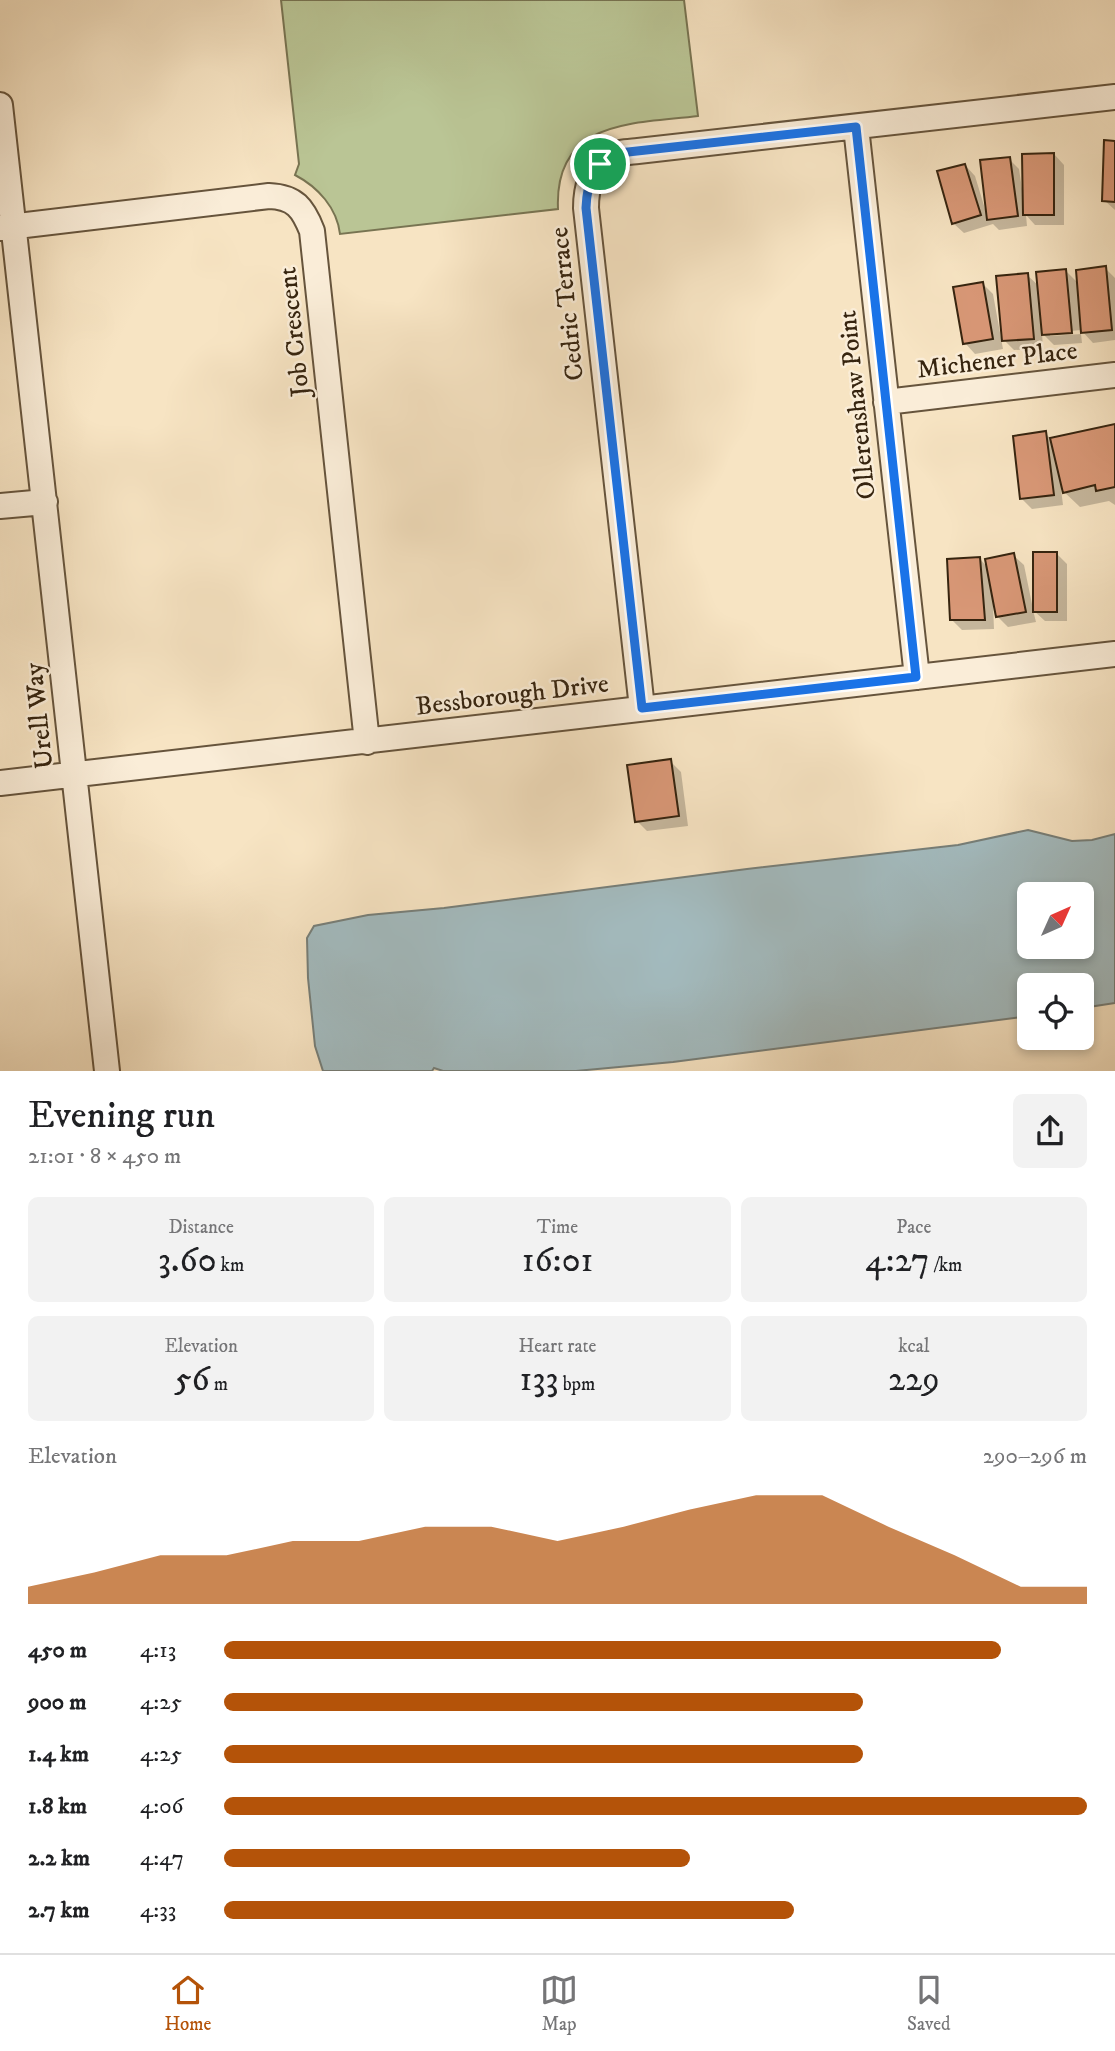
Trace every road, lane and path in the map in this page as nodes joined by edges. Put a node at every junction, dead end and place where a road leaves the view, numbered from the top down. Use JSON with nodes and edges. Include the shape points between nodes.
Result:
{"nodes":[{"id":1,"x":1115,"y":97,"type":"edge"},
{"id":2,"x":0,"y":105,"type":"edge"},
{"id":3,"x":856,"y":127,"type":"junction"},
{"id":4,"x":7,"y":227,"type":"edge"},
{"id":5,"x":1115,"y":375,"type":"edge"},
{"id":6,"x":886,"y":402,"type":"junction"},
{"id":7,"x":45,"y":502,"type":"junction"},
{"id":8,"x":0,"y":506,"type":"edge"},
{"id":9,"x":1115,"y":654,"type":"edge"},
{"id":10,"x":916,"y":677,"type":"junction"},
{"id":11,"x":642,"y":708,"type":"junction"},
{"id":12,"x":367,"y":742,"type":"junction"},
{"id":13,"x":75,"y":774,"type":"junction"},
{"id":14,"x":0,"y":783,"type":"edge"},
{"id":15,"x":107,"y":1071,"type":"edge"}],
"edges":[{"from":1,"to":3,"type":"street","name":"Cedric Terrace"},
{"from":2,"to":4,"type":"street","name":"Urell Way"},
{"from":3,"to":6,"type":"street","name":"Ollerenshaw Point"},
{"from":3,"to":11,"type":"street","name":"Cedric Terrace","via":[[619,153],[600,164],[588,187],[586,208]]},
{"from":4,"to":7,"type":"street","name":"Urell Way"},
{"from":4,"to":12,"type":"street","name":"Job Crescent","via":[[269,196],[296,204],[306,215],[312,231]]},
{"from":5,"to":6,"type":"street","name":"Michener Place"},
{"from":6,"to":10,"type":"street","name":"Ollerenshaw Point"},
{"from":7,"to":8,"type":"street"},
{"from":7,"to":13,"type":"street","name":"Urell Way"},
{"from":9,"to":10,"type":"street","name":"Bessborough Drive"},
{"from":10,"to":11,"type":"street","name":"Bessborough Drive"},
{"from":11,"to":12,"type":"street","name":"Bessborough Drive"},
{"from":12,"to":13,"type":"street","name":"Bessborough Drive"},
{"from":13,"to":14,"type":"street","name":"Bessborough Drive"},
{"from":13,"to":15,"type":"street","name":"Urell Way"}]}
